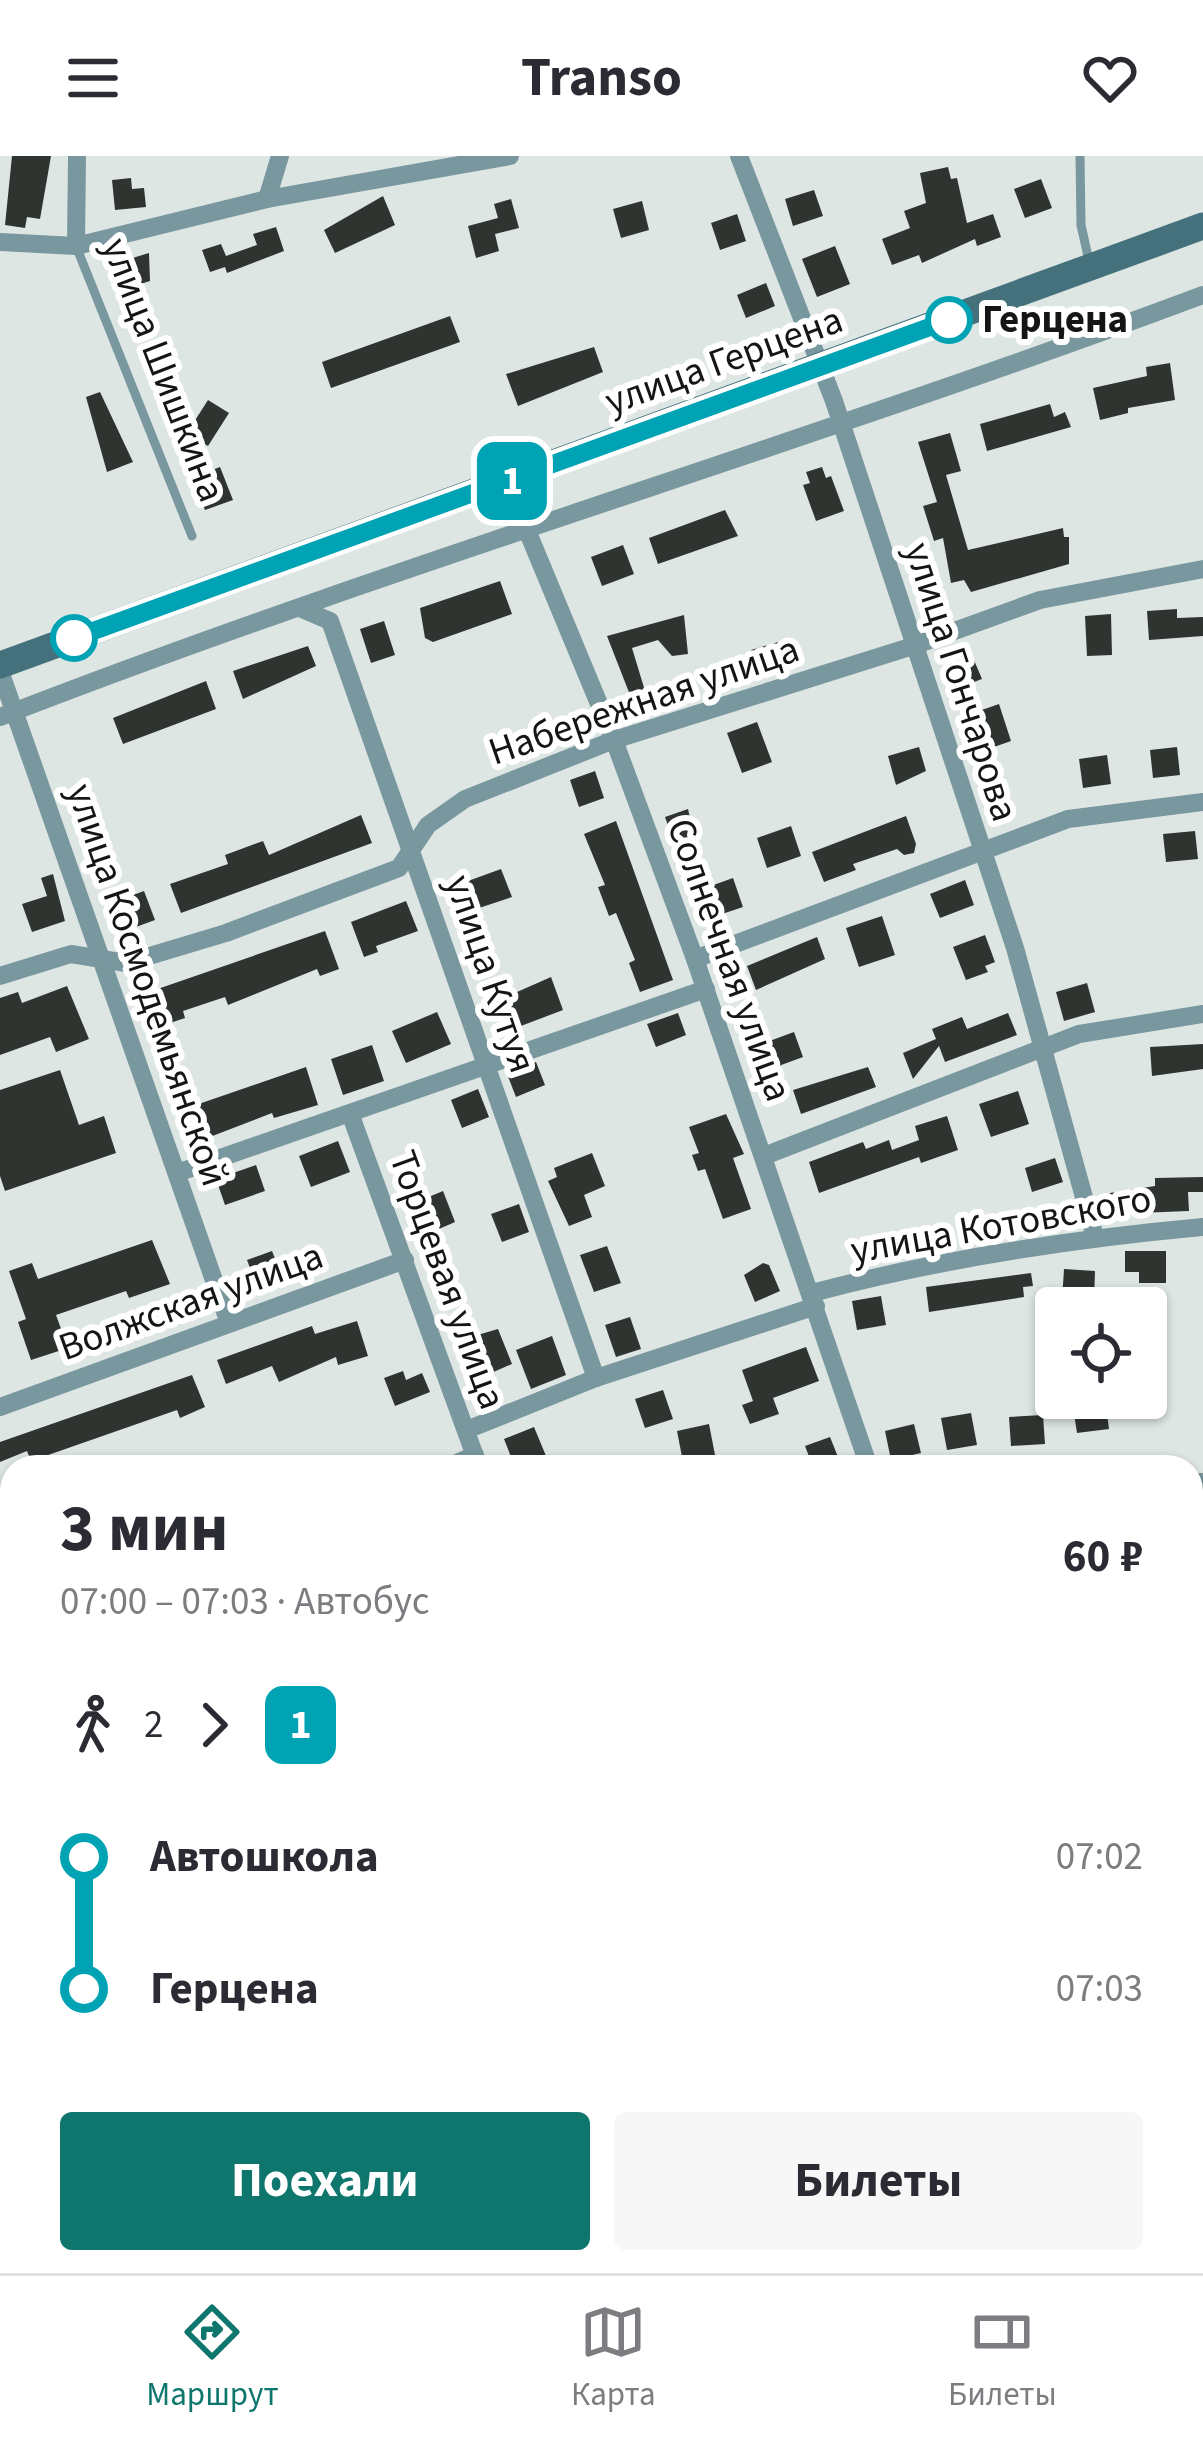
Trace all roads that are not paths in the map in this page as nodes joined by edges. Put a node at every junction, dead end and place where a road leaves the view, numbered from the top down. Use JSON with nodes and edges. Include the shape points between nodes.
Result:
{"nodes":[{"id":1,"x":77,"y":156,"type":"edge"},
{"id":2,"x":280,"y":156,"type":"edge"},
{"id":3,"x":510,"y":156,"type":"edge"},
{"id":4,"x":739,"y":156,"type":"edge"},
{"id":5,"x":1080,"y":156,"type":"edge"},
{"id":6,"x":267,"y":199,"type":"junction"},
{"id":7,"x":1203,"y":226,"type":"edge"},
{"id":8,"x":0,"y":242,"type":"edge"},
{"id":9,"x":76,"y":247,"type":"junction"},
{"id":10,"x":1090,"y":266,"type":"junction"},
{"id":11,"x":1203,"y":295,"type":"edge"},
{"id":12,"x":821,"y":368,"type":"junction"},
{"id":13,"x":840,"y":420,"type":"junction"},
{"id":14,"x":507,"y":482,"type":"junction"},
{"id":15,"x":527,"y":525,"type":"junction"},
{"id":16,"x":192,"y":536,"type":"dead end"},
{"id":17,"x":1203,"y":569,"type":"edge"},
{"id":18,"x":302,"y":609,"type":"junction"},
{"id":19,"x":913,"y":646,"type":"junction"},
{"id":20,"x":0,"y":668,"type":"edge"},
{"id":21,"x":8,"y":714,"type":"edge"},
{"id":22,"x":614,"y":740,"type":"junction"},
{"id":23,"x":1203,"y":802,"type":"edge"},
{"id":24,"x":981,"y":849,"type":"junction"},
{"id":25,"x":412,"y":851,"type":"junction"},
{"id":26,"x":695,"y":958,"type":"junction"},
{"id":27,"x":102,"y":960,"type":"junction"},
{"id":28,"x":0,"y":976,"type":"edge"},
{"id":29,"x":706,"y":989,"type":"junction"},
{"id":30,"x":1203,"y":1014,"type":"edge"},
{"id":31,"x":1040,"y":1048,"type":"junction"},
{"id":32,"x":486,"y":1064,"type":"junction"},
{"id":33,"x":351,"y":1116,"type":"junction"},
{"id":34,"x":764,"y":1156,"type":"junction"},
{"id":35,"x":177,"y":1173,"type":"junction"},
{"id":36,"x":1203,"y":1227,"type":"edge"},
{"id":37,"x":1095,"y":1237,"type":"junction"},
{"id":38,"x":405,"y":1260,"type":"junction"},
{"id":39,"x":814,"y":1299,"type":"junction"},
{"id":40,"x":229,"y":1323,"type":"junction"},
{"id":41,"x":596,"y":1378,"type":"junction"},
{"id":42,"x":0,"y":1407,"type":"edge"},
{"id":43,"x":469,"y":1429,"type":"junction"},
{"id":44,"x":476,"y":1455,"type":"edge"},
{"id":45,"x":865,"y":1455,"type":"edge"}],
"edges":[{"from":1,"to":9,"type":"street","name":"улица Шишкина"},
{"from":2,"to":6,"type":"street"},
{"from":3,"to":6,"type":"street"},
{"from":4,"to":12,"type":"street","name":"улица Гончарова"},
{"from":5,"to":10,"type":"lane"},
{"from":6,"to":9,"type":"street"},
{"from":7,"to":10,"type":"main road","name":"улица Герцена"},
{"from":8,"to":9,"type":"street"},
{"from":9,"to":16,"type":"lane","name":"улица Шишкина"},
{"from":10,"to":12,"type":"main road","name":"улица Герцена"},
{"from":11,"to":13,"type":"street","via":[[984,377]]},
{"from":12,"to":13,"type":"street","name":"улица Гончарова"},
{"from":12,"to":14,"type":"main road","name":"улица Герцена"},
{"from":13,"to":15,"type":"street"},
{"from":13,"to":19,"type":"street","name":"улица Гончарова"},
{"from":14,"to":15,"type":"street","name":"Солнечная улица"},
{"from":14,"to":20,"type":"main road","name":"улица Герцена"},
{"from":15,"to":18,"type":"street"},
{"from":15,"to":22,"type":"street","name":"Солнечная улица"},
{"from":17,"to":19,"type":"street","name":"Набережная улица","via":[[1040,600]]},
{"from":18,"to":21,"type":"street"},
{"from":18,"to":25,"type":"street","name":"улица Кутуя","via":[[330,621]]},
{"from":19,"to":22,"type":"street","name":"Набережная улица"},
{"from":19,"to":24,"type":"street","name":"улица Гончарова"},
{"from":20,"to":21,"type":"street","name":"улица Космодемьянской"},
{"from":21,"to":27,"type":"street","name":"улица Космодемьянской"},
{"from":22,"to":25,"type":"street","name":"Набережная улица","via":[[465,799],[428,825]]},
{"from":22,"to":26,"type":"street","name":"Солнечная улица"},
{"from":23,"to":24,"type":"street","via":[[1068,819]]},
{"from":24,"to":26,"type":"street"},
{"from":24,"to":31,"type":"street","name":"улица Гончарова"},
{"from":25,"to":27,"type":"street","name":"Набережная улица","via":[[399,868],[226,933],[126,963]]},
{"from":25,"to":32,"type":"street","name":"улица Кутуя"},
{"from":26,"to":29,"type":"street","name":"Солнечная улица"},
{"from":27,"to":28,"type":"street","name":"Набережная улица","via":[[71,954]]},
{"from":27,"to":35,"type":"street","name":"улица Космодемьянской"},
{"from":29,"to":32,"type":"street"},
{"from":29,"to":34,"type":"street","name":"Солнечная улица"},
{"from":30,"to":31,"type":"street"},
{"from":31,"to":34,"type":"street"},
{"from":31,"to":37,"type":"street","name":"улица Гончарова"},
{"from":32,"to":33,"type":"street"},
{"from":32,"to":41,"type":"street","name":"улица Кутуя"},
{"from":33,"to":35,"type":"street"},
{"from":33,"to":38,"type":"street","name":"Торцевая улица"},
{"from":34,"to":39,"type":"street","name":"Солнечная улица"},
{"from":35,"to":40,"type":"street","name":"улица Космодемьянской"},
{"from":36,"to":37,"type":"street","name":"улица Котовского"},
{"from":37,"to":39,"type":"street","name":"улица Котовского","via":[[882,1274]]},
{"from":38,"to":40,"type":"street","name":"Волжская улица"},
{"from":38,"to":43,"type":"street","name":"Торцевая улица"},
{"from":39,"to":41,"type":"street","name":"улица Котовского"},
{"from":39,"to":45,"type":"street","name":"Солнечная улица"},
{"from":40,"to":42,"type":"street","name":"Волжская улица"},
{"from":41,"to":43,"type":"street","name":"улица Котовского"},
{"from":43,"to":44,"type":"street","name":"Торцевая улица"}]}
